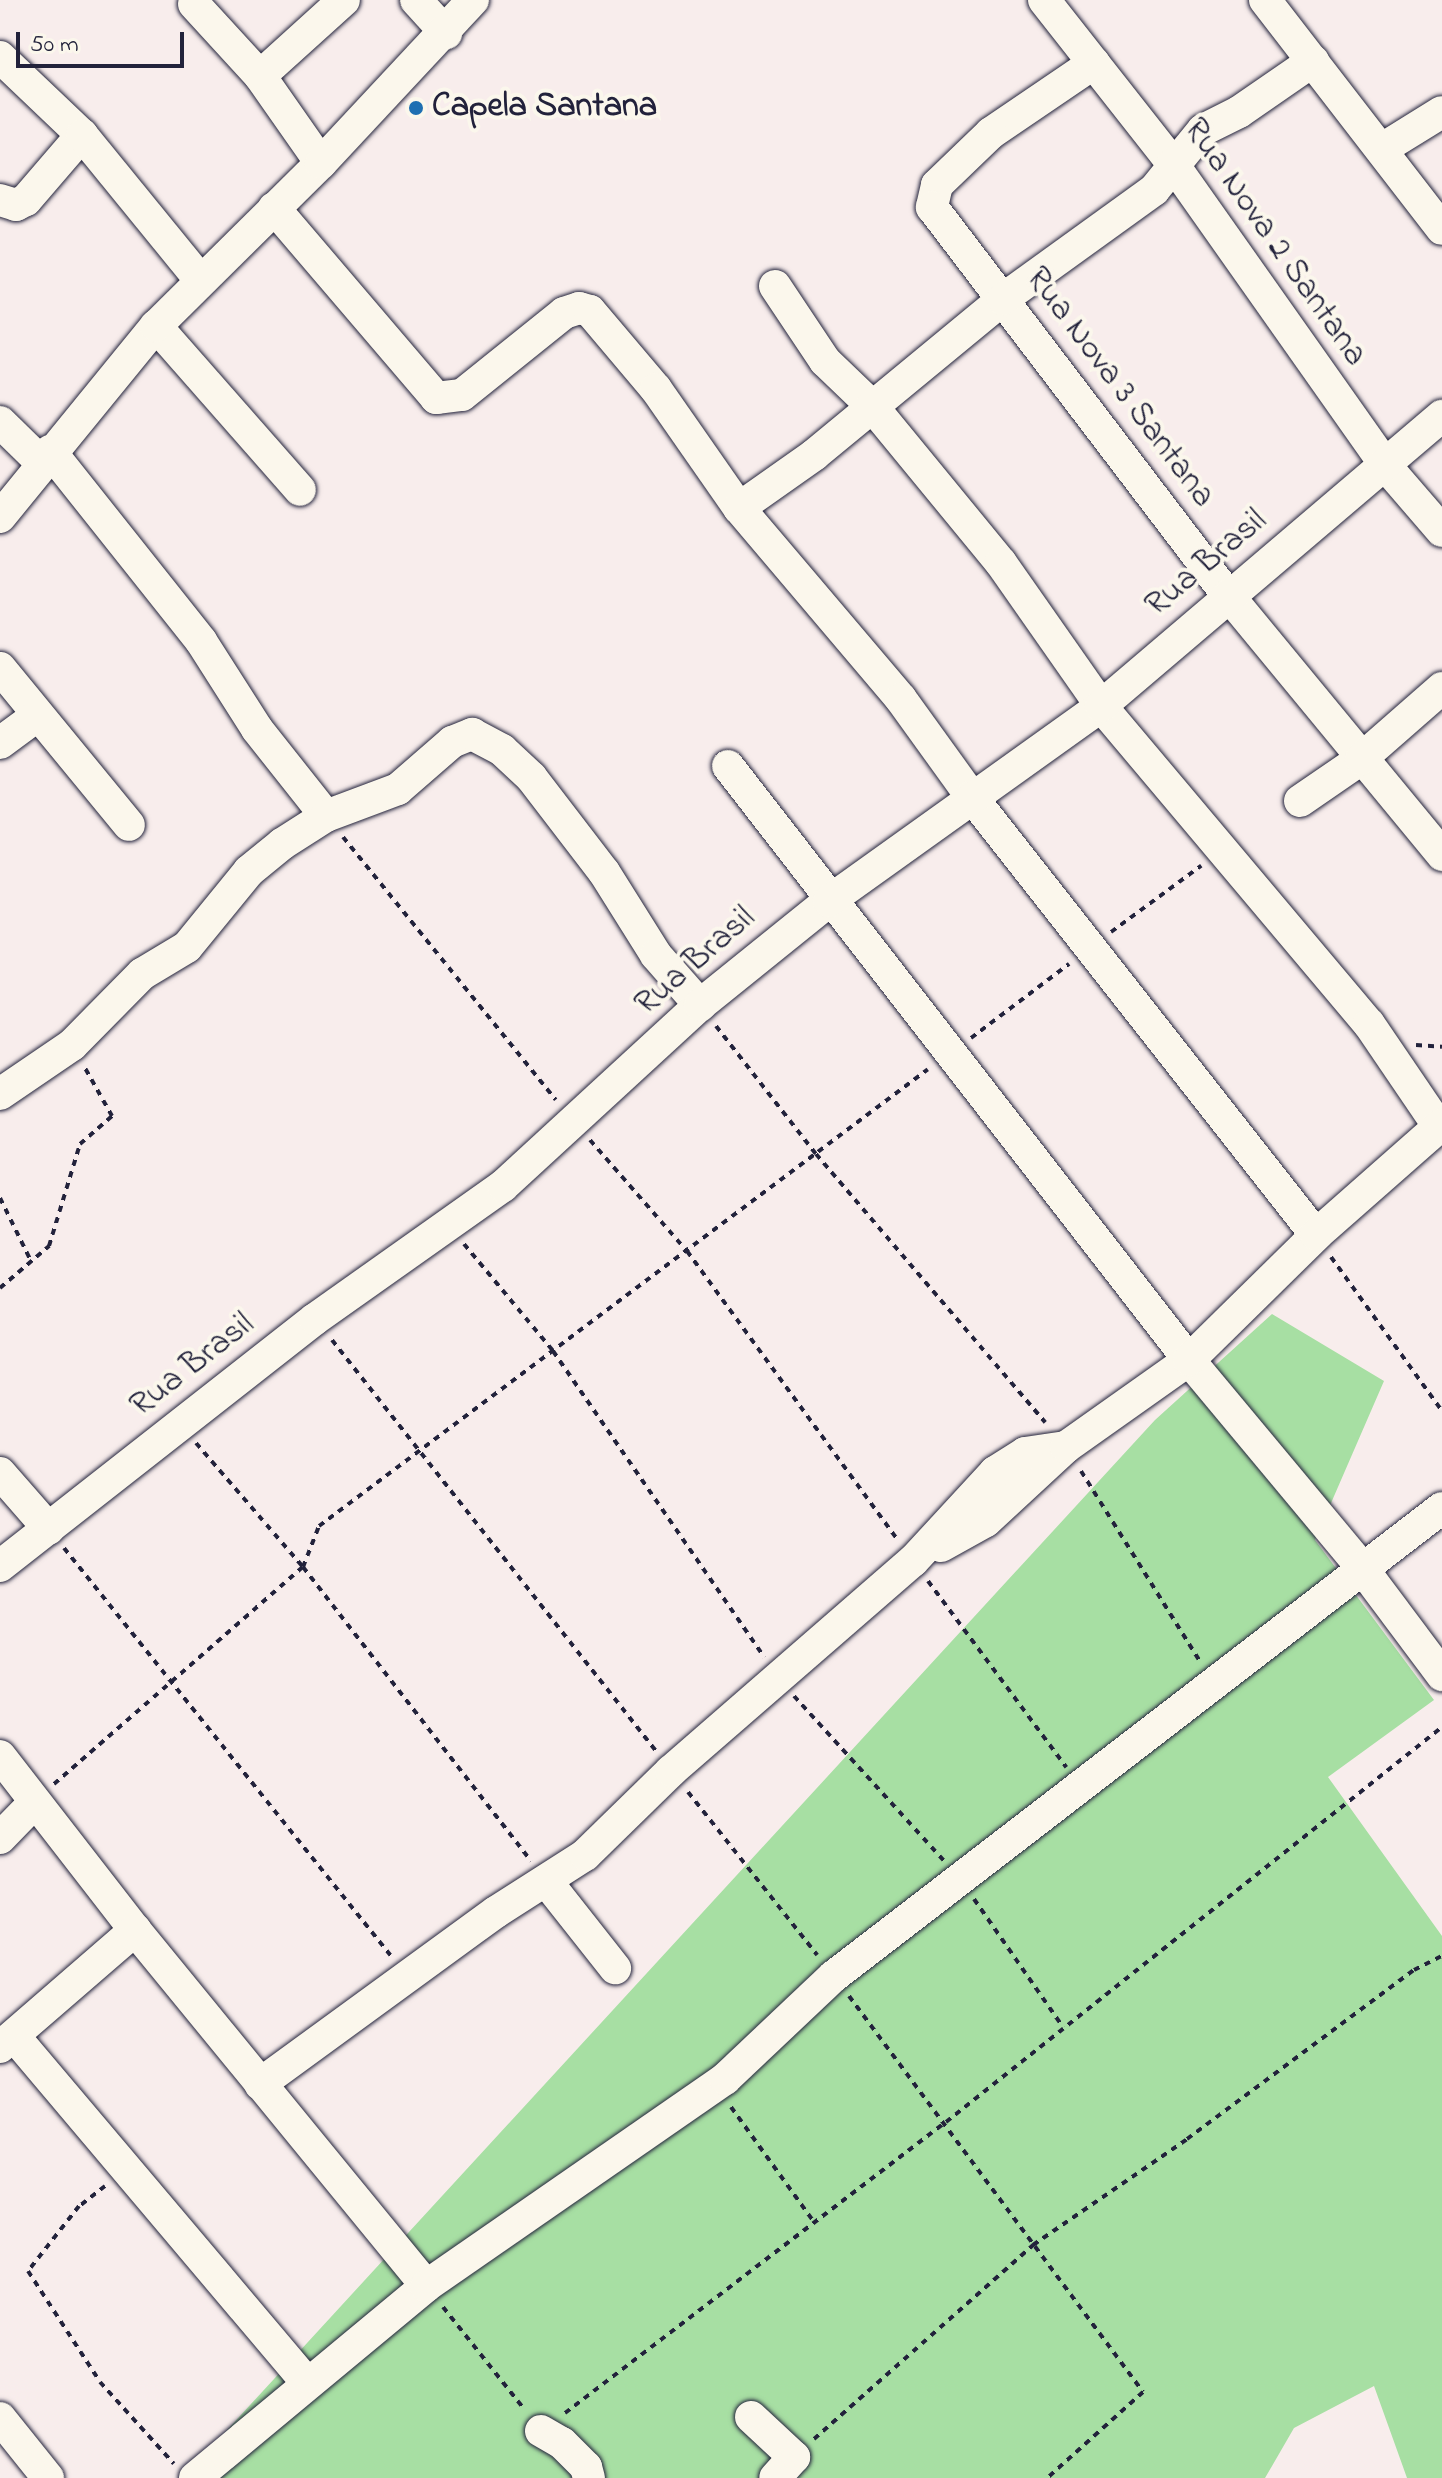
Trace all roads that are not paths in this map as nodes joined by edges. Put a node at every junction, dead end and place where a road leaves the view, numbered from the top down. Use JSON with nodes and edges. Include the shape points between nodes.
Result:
{"nodes":[{"id":1,"x":344,"y":0,"type":"edge"},
{"id":2,"x":416,"y":0,"type":"edge"},
{"id":3,"x":473,"y":0,"type":"edge"},
{"id":4,"x":1044,"y":0,"type":"edge"},
{"id":5,"x":1265,"y":0,"type":"edge"},
{"id":6,"x":194,"y":4,"type":"dead end"},
{"id":7,"x":446,"y":33,"type":"junction"},
{"id":8,"x":0,"y":58,"type":"edge"},
{"id":9,"x":1313,"y":61,"type":"junction"},
{"id":10,"x":1094,"y":63,"type":"junction"},
{"id":11,"x":260,"y":76,"type":"junction"},
{"id":12,"x":1442,"y":112,"type":"edge"},
{"id":13,"x":82,"y":135,"type":"junction"},
{"id":14,"x":1382,"y":149,"type":"junction"},
{"id":15,"x":321,"y":163,"type":"junction"},
{"id":16,"x":1173,"y":164,"type":"junction"},
{"id":17,"x":0,"y":200,"type":"edge"},
{"id":18,"x":274,"y":208,"type":"junction"},
{"id":19,"x":1442,"y":229,"type":"edge"},
{"id":20,"x":201,"y":281,"type":"junction"},
{"id":21,"x":775,"y":286,"type":"dead end"},
{"id":22,"x":1003,"y":299,"type":"junction"},
{"id":23,"x":156,"y":326,"type":"junction"},
{"id":24,"x":872,"y":406,"type":"junction"},
{"id":25,"x":1442,"y":416,"type":"edge"},
{"id":26,"x":0,"y":422,"type":"edge"},
{"id":27,"x":46,"y":456,"type":"junction"},
{"id":28,"x":1385,"y":465,"type":"junction"},
{"id":29,"x":300,"y":490,"type":"dead end"},
{"id":30,"x":739,"y":508,"type":"junction"},
{"id":31,"x":0,"y":517,"type":"edge"},
{"id":32,"x":1442,"y":531,"type":"edge"},
{"id":33,"x":1228,"y":595,"type":"junction"},
{"id":34,"x":0,"y":668,"type":"edge"},
{"id":35,"x":1442,"y":688,"type":"edge"},
{"id":36,"x":1101,"y":706,"type":"junction"},
{"id":37,"x":38,"y":715,"type":"junction"},
{"id":38,"x":0,"y":743,"type":"edge"},
{"id":39,"x":1361,"y":759,"type":"junction"},
{"id":40,"x":728,"y":766,"type":"dead end"},
{"id":41,"x":971,"y":796,"type":"junction"},
{"id":42,"x":1300,"y":801,"type":"dead end"},
{"id":43,"x":326,"y":816,"type":"junction"},
{"id":44,"x":129,"y":825,"type":"dead end"},
{"id":45,"x":1442,"y":855,"type":"edge"},
{"id":46,"x":829,"y":901,"type":"junction"},
{"id":47,"x":700,"y":1005,"type":"junction"},
{"id":48,"x":0,"y":1094,"type":"edge"},
{"id":49,"x":1441,"y":1125,"type":"edge"},
{"id":50,"x":1316,"y":1235,"type":"junction"},
{"id":51,"x":1189,"y":1360,"type":"junction"},
{"id":52,"x":0,"y":1473,"type":"edge"},
{"id":53,"x":1442,"y":1508,"type":"edge"},
{"id":54,"x":49,"y":1529,"type":"junction"},
{"id":55,"x":0,"y":1566,"type":"edge"},
{"id":56,"x":1362,"y":1568,"type":"junction"},
{"id":57,"x":1442,"y":1675,"type":"edge"},
{"id":58,"x":0,"y":1756,"type":"edge"},
{"id":59,"x":35,"y":1802,"type":"junction"},
{"id":60,"x":0,"y":1838,"type":"edge"},
{"id":61,"x":547,"y":1882,"type":"junction"},
{"id":62,"x":135,"y":1930,"type":"junction"},
{"id":63,"x":615,"y":1968,"type":"dead end"},
{"id":64,"x":7,"y":2041,"type":"edge"},
{"id":65,"x":260,"y":2084,"type":"junction"},
{"id":66,"x":426,"y":2286,"type":"junction"},
{"id":67,"x":306,"y":2382,"type":"junction"},
{"id":68,"x":751,"y":2417,"type":"dead end"},
{"id":69,"x":0,"y":2418,"type":"edge"},
{"id":70,"x":541,"y":2431,"type":"road end"},
{"id":71,"x":784,"y":2468,"type":"edge"},
{"id":72,"x":186,"y":2473,"type":"edge"},
{"id":73,"x":48,"y":2478,"type":"edge"},
{"id":74,"x":589,"y":2478,"type":"edge"}],
"edges":[{"from":1,"to":11,"type":"street"},
{"from":2,"to":7,"type":"street"},
{"from":3,"to":7,"type":"street"},
{"from":4,"to":10,"type":"street","name":"Rua Nova 2 Santana"},
{"from":5,"to":9,"type":"street"},
{"from":6,"to":11,"type":"street"},
{"from":7,"to":15,"type":"street"},
{"from":8,"to":13,"type":"street"},
{"from":9,"to":14,"type":"street"},
{"from":9,"to":16,"type":"street","via":[[1203,130]]},
{"from":10,"to":16,"type":"street","name":"Rua Nova 2 Santana"},
{"from":10,"to":22,"type":"street","name":"Rua Nova 3 Santana","via":[[991,133],[933,196],[932,207],[946,229]]},
{"from":11,"to":15,"type":"street"},
{"from":12,"to":14,"type":"street"},
{"from":13,"to":17,"type":"street","via":[[26,200],[16,205]]},
{"from":13,"to":20,"type":"street"},
{"from":14,"to":19,"type":"street"},
{"from":15,"to":18,"type":"street"},
{"from":16,"to":22,"type":"street","via":[[1154,190]]},
{"from":16,"to":28,"type":"street","name":"Rua Nova 2 Santana"},
{"from":18,"to":20,"type":"street"},
{"from":18,"to":30,"type":"street","via":[[436,398],[462,395],[564,313],[590,311],[656,389]]},
{"from":20,"to":23,"type":"street"},
{"from":21,"to":24,"type":"street","via":[[825,361]]},
{"from":22,"to":24,"type":"street"},
{"from":22,"to":33,"type":"street","name":"Rua Nova 3 Santana"},
{"from":23,"to":27,"type":"street"},
{"from":23,"to":29,"type":"street"},
{"from":24,"to":30,"type":"street"},
{"from":24,"to":36,"type":"street","via":[[1001,563]]},
{"from":25,"to":28,"type":"street","name":"Rua Brasil"},
{"from":26,"to":27,"type":"street"},
{"from":27,"to":31,"type":"street"},
{"from":27,"to":43,"type":"street","via":[[201,641],[257,729]]},
{"from":28,"to":32,"type":"street","name":"Rua Nova 2 Santana"},
{"from":28,"to":33,"type":"street","name":"Rua Brasil"},
{"from":30,"to":41,"type":"street","via":[[824,603]]},
{"from":33,"to":36,"type":"street","name":"Rua Brasil"},
{"from":33,"to":39,"type":"street","name":"Rua Nova 3 Santana"},
{"from":34,"to":37,"type":"street"},
{"from":35,"to":39,"type":"street"},
{"from":36,"to":41,"type":"street","name":"Rua Brasil"},
{"from":36,"to":49,"type":"street","via":[[1369,1024]]},
{"from":37,"to":38,"type":"street"},
{"from":37,"to":44,"type":"street"},
{"from":39,"to":42,"type":"street"},
{"from":39,"to":45,"type":"street","name":"Rua Nova 3 Santana"},
{"from":40,"to":46,"type":"street"},
{"from":41,"to":46,"type":"street","name":"Rua Brasil"},
{"from":41,"to":50,"type":"street"},
{"from":43,"to":47,"type":"street","via":[[398,789],[452,742],[480,736],[531,777],[604,872],[656,955]]},
{"from":43,"to":48,"type":"street","via":[[249,871],[187,947],[142,974],[72,1045]]},
{"from":46,"to":47,"type":"street","name":"Rua Brasil"},
{"from":46,"to":51,"type":"street","via":[[952,1051]]},
{"from":47,"to":54,"type":"street","name":"Rua Brasil","via":[[574,1122],[449,1227],[315,1319]]},
{"from":49,"to":50,"type":"street"},
{"from":50,"to":51,"type":"street"},
{"from":51,"to":56,"type":"street"},
{"from":51,"to":61,"type":"street","via":[[1066,1447],[1009,1461],[913,1561],[781,1681],[671,1771],[606,1837]]},
{"from":52,"to":54,"type":"street"},
{"from":53,"to":56,"type":"street"},
{"from":54,"to":55,"type":"street","name":"Rua Brasil"},
{"from":56,"to":57,"type":"street"},
{"from":56,"to":66,"type":"street","via":[[834,1976],[715,2085]]},
{"from":58,"to":59,"type":"street"},
{"from":59,"to":60,"type":"street"},
{"from":59,"to":62,"type":"street"},
{"from":61,"to":63,"type":"street"},
{"from":61,"to":65,"type":"street","via":[[496,1912]]},
{"from":62,"to":64,"type":"street"},
{"from":62,"to":65,"type":"street"},
{"from":64,"to":67,"type":"street","via":[[127,2169]]},
{"from":65,"to":66,"type":"street"},
{"from":66,"to":67,"type":"street"},
{"from":67,"to":72,"type":"street"},
{"from":68,"to":71,"type":"street"},
{"from":69,"to":73,"type":"street"},
{"from":70,"to":74,"type":"street","via":[[562,2443],[586,2467]]}]}
